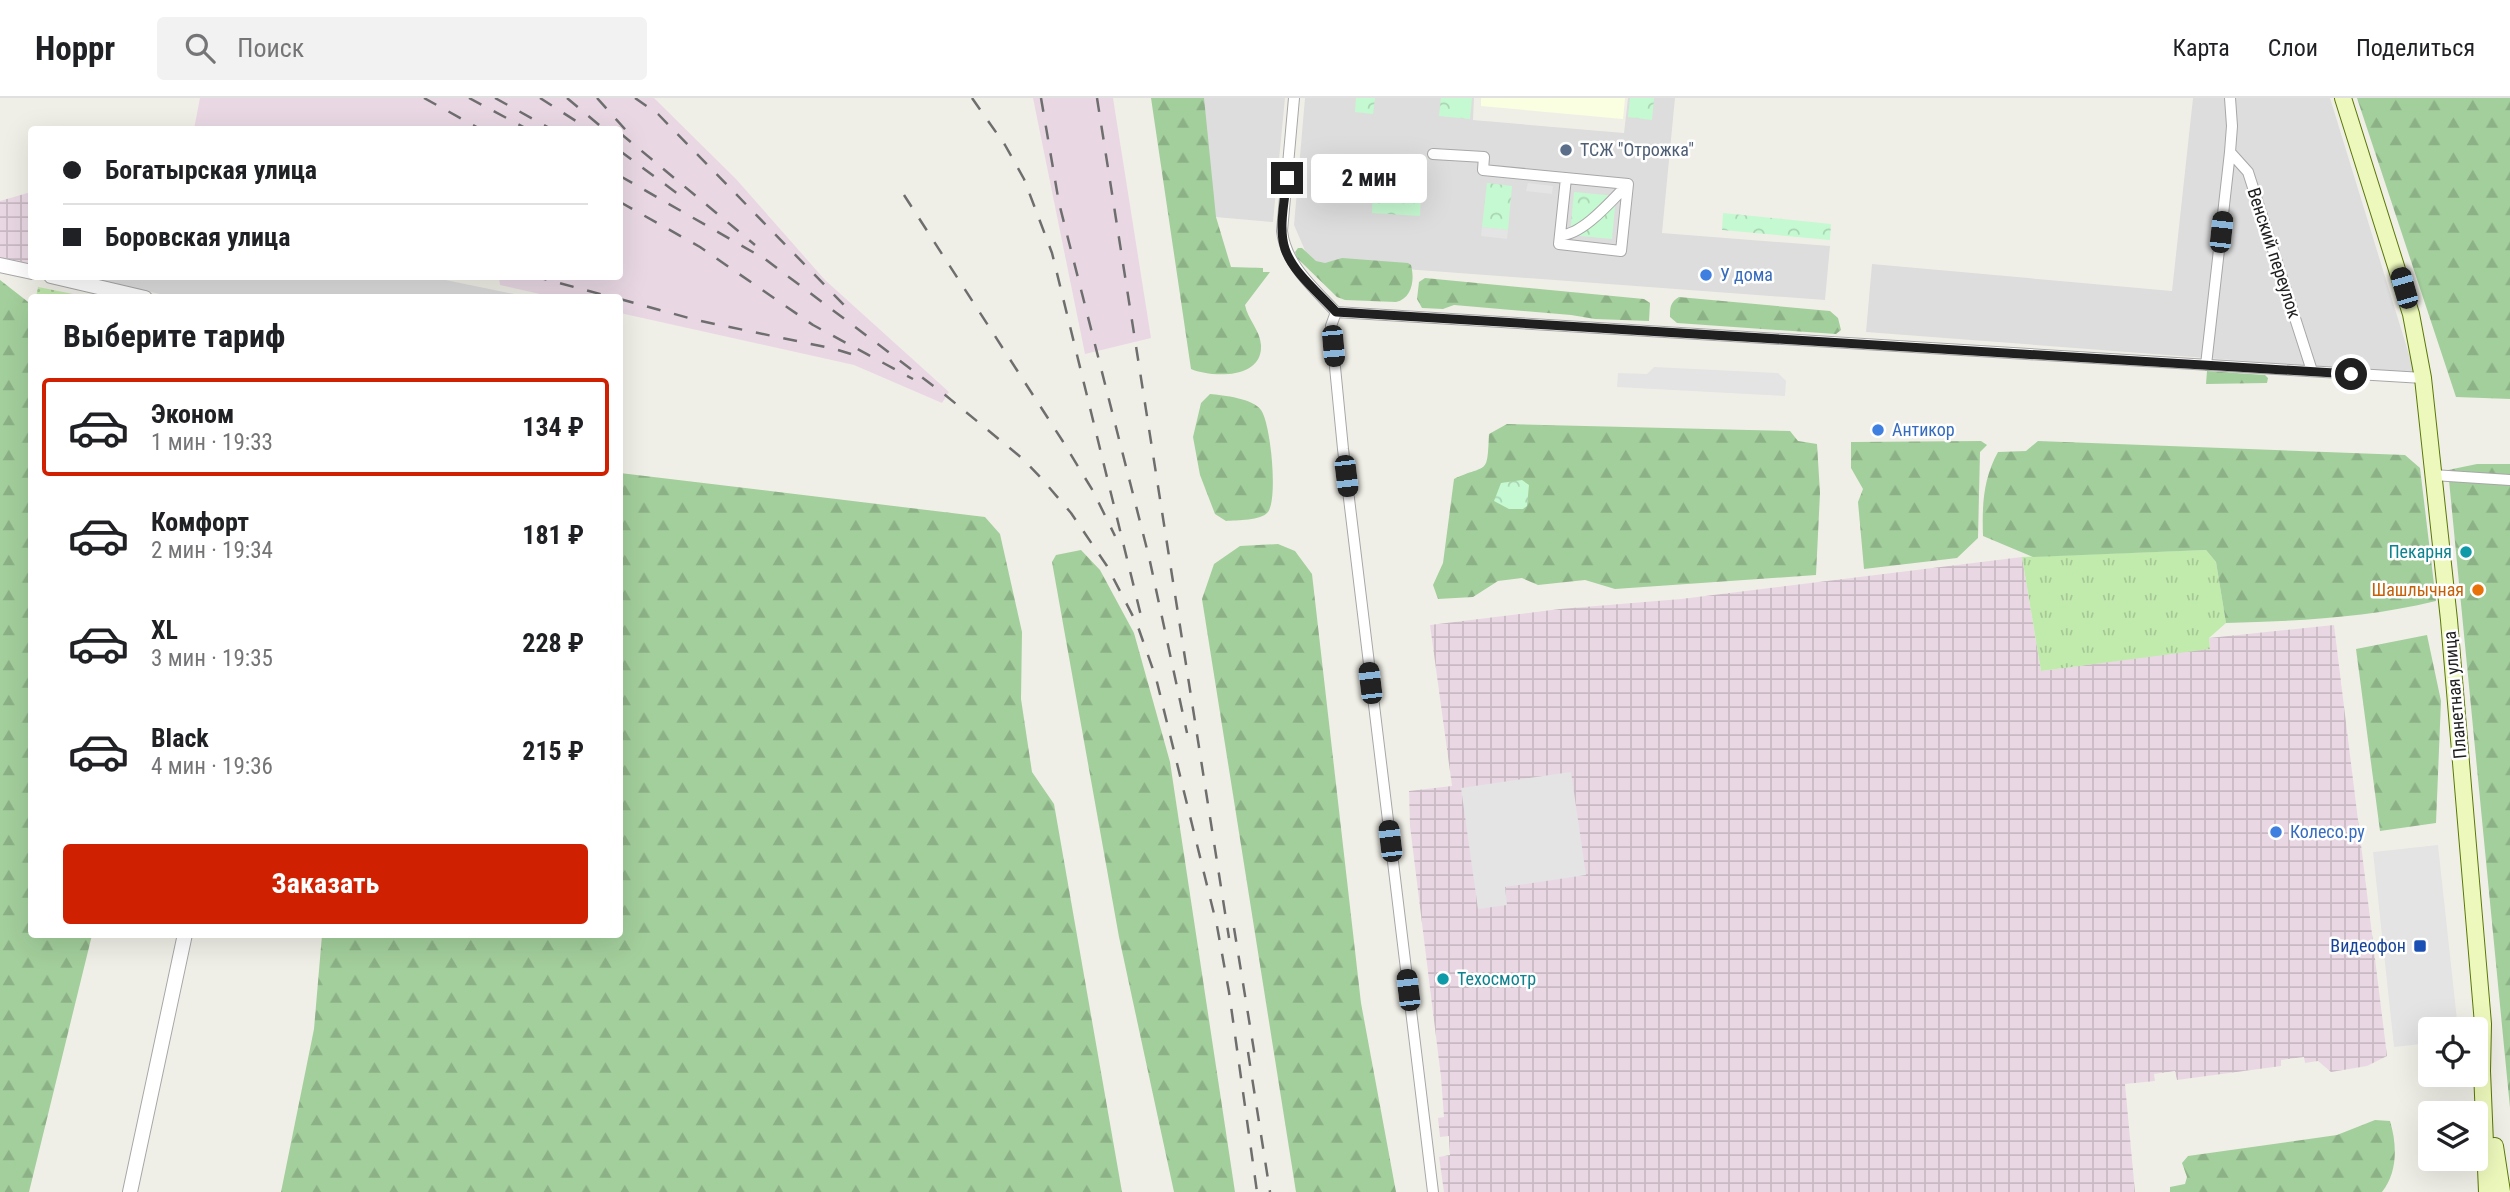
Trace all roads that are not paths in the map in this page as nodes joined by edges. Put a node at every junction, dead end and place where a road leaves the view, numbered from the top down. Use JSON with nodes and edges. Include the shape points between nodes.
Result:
{"nodes":[{"id":1,"x":1294,"y":98,"type":"edge"},
{"id":2,"x":2230,"y":98,"type":"edge"},
{"id":3,"x":2343,"y":98,"type":"edge"},
{"id":4,"x":2230,"y":152,"type":"junction"},
{"id":5,"x":1433,"y":154,"type":"dead end"},
{"id":6,"x":1566,"y":178,"type":"junction"},
{"id":7,"x":1628,"y":184,"type":"junction"},
{"id":8,"x":1560,"y":235,"type":"junction"},
{"id":9,"x":0,"y":265,"type":"edge"},
{"id":10,"x":28,"y":271,"type":"edge"},
{"id":11,"x":68,"y":280,"type":"edge"},
{"id":12,"x":128,"y":294,"type":"edge"},
{"id":13,"x":1336,"y":312,"type":"junction"},
{"id":14,"x":2206,"y":365,"type":"junction"},
{"id":15,"x":2312,"y":371,"type":"junction"},
{"id":16,"x":2423,"y":378,"type":"junction"},
{"id":17,"x":2433,"y":475,"type":"junction"},
{"id":18,"x":2510,"y":480,"type":"edge"},
{"id":19,"x":184,"y":938,"type":"edge"},
{"id":20,"x":2482,"y":1017,"type":"edge"},
{"id":21,"x":2488,"y":1048,"type":"edge"},
{"id":22,"x":2482,"y":1087,"type":"edge"},
{"id":23,"x":2485,"y":1187,"type":"edge"},
{"id":24,"x":130,"y":1192,"type":"edge"},
{"id":25,"x":1433,"y":1192,"type":"edge"},
{"id":26,"x":2499,"y":1192,"type":"edge"}],
"edges":[{"from":1,"to":13,"type":"street","via":[[1284,247],[1291,262]]},
{"from":2,"to":4,"type":"street"},
{"from":3,"to":16,"type":"main road","name":"Планетная улица","via":[[2412,314]]},
{"from":4,"to":14,"type":"street"},
{"from":4,"to":15,"type":"street","name":"Венский переулок","via":[[2248,172]]},
{"from":5,"to":6,"type":"street","via":[[1484,157],[1483,170]]},
{"from":6,"to":7,"type":"street"},
{"from":6,"to":8,"type":"street"},
{"from":7,"to":8,"type":"street","via":[[1570,235]]},
{"from":7,"to":8,"type":"street","via":[[1621,251],[1559,244]]},
{"from":9,"to":10,"type":"street"},
{"from":11,"to":12,"type":"street"},
{"from":13,"to":14,"type":"street"},
{"from":13,"to":25,"type":"street","via":[[1331,326],[1343,449]]},
{"from":14,"to":15,"type":"street"},
{"from":15,"to":16,"type":"street"},
{"from":16,"to":17,"type":"main road","name":"Планетная улица"},
{"from":17,"to":18,"type":"street"},
{"from":17,"to":20,"type":"main road","name":"Планетная улица"},
{"from":19,"to":24,"type":"street"},
{"from":21,"to":26,"type":"main road"},
{"from":22,"to":23,"type":"main road","name":"Планетная улица"}]}
